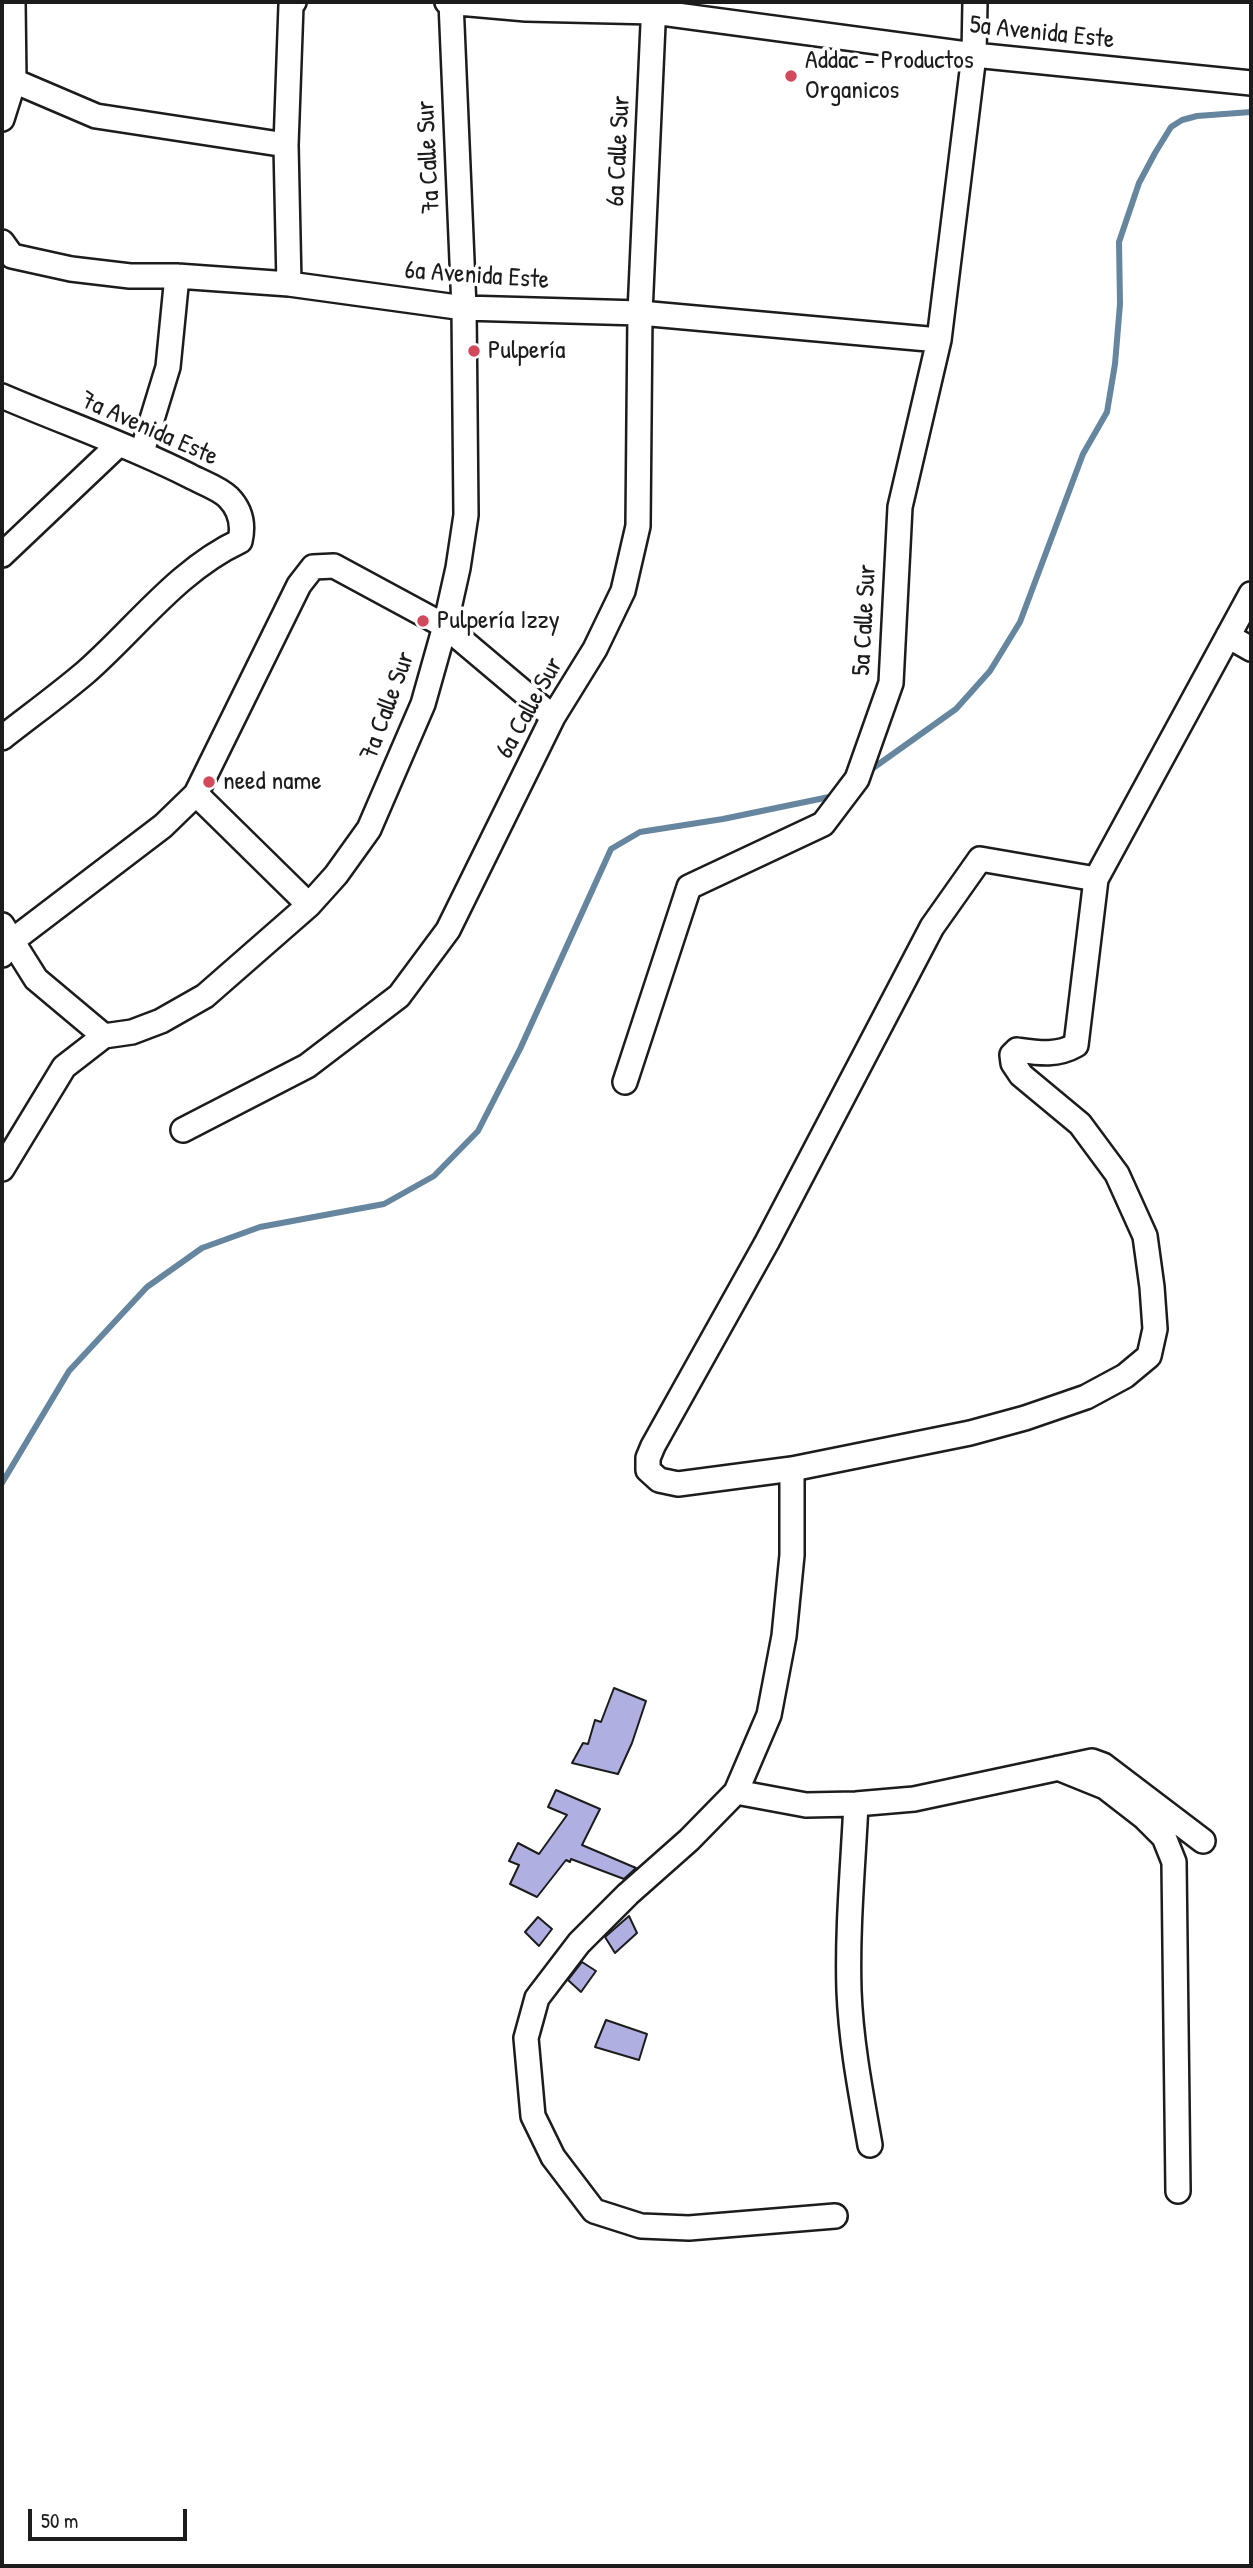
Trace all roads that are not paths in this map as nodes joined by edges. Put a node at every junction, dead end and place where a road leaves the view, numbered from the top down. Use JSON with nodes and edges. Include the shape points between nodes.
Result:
{"nodes":[{"id":1,"x":13,"y":2,"type":"edge"},
{"id":2,"x":294,"y":2,"type":"edge"},
{"id":3,"x":449,"y":2,"type":"edge"},
{"id":4,"x":975,"y":2,"type":"edge"},
{"id":5,"x":654,"y":7,"type":"edge"},
{"id":6,"x":974,"y":55,"type":"junction"},
{"id":7,"x":15,"y":81,"type":"junction"},
{"id":8,"x":1251,"y":83,"type":"edge"},
{"id":9,"x":2,"y":119,"type":"edge"},
{"id":10,"x":286,"y":145,"type":"junction"},
{"id":11,"x":7,"y":249,"type":"edge"},
{"id":12,"x":177,"y":276,"type":"junction"},
{"id":13,"x":289,"y":284,"type":"junction"},
{"id":14,"x":464,"y":308,"type":"junction"},
{"id":15,"x":639,"y":313,"type":"junction"},
{"id":16,"x":939,"y":340,"type":"junction"},
{"id":17,"x":2,"y":396,"type":"edge"},
{"id":18,"x":118,"y":445,"type":"junction"},
{"id":19,"x":142,"y":452,"type":"junction"},
{"id":20,"x":2,"y":555,"type":"edge"},
{"id":21,"x":1251,"y":594,"type":"edge"},
{"id":22,"x":445,"y":626,"type":"junction"},
{"id":23,"x":1228,"y":636,"type":"junction"},
{"id":24,"x":1251,"y":649,"type":"edge"},
{"id":25,"x":553,"y":717,"type":"junction"},
{"id":26,"x":2,"y":738,"type":"edge"},
{"id":27,"x":196,"y":794,"type":"junction"},
{"id":28,"x":1096,"y":878,"type":"junction"},
{"id":29,"x":309,"y":905,"type":"junction"},
{"id":30,"x":5,"y":940,"type":"edge"},
{"id":31,"x":104,"y":1036,"type":"junction"},
{"id":32,"x":625,"y":1082,"type":"dead end"},
{"id":33,"x":183,"y":1130,"type":"dead end"},
{"id":34,"x":9,"y":1141,"type":"edge"},
{"id":35,"x":2,"y":1169,"type":"edge"},
{"id":36,"x":792,"y":1469,"type":"junction"},
{"id":37,"x":1058,"y":1768,"type":"junction"},
{"id":38,"x":736,"y":1792,"type":"junction"},
{"id":39,"x":856,"y":1804,"type":"junction"},
{"id":40,"x":1203,"y":1840,"type":"dead end"},
{"id":41,"x":870,"y":2145,"type":"dead end"},
{"id":42,"x":1178,"y":2191,"type":"dead end"},
{"id":43,"x":835,"y":2216,"type":"dead end"}],
"edges":[{"from":1,"to":7,"type":"street"},
{"from":2,"to":10,"type":"street"},
{"from":3,"to":5,"type":"street","name":"5a Avenida Este","via":[[526,9]]},
{"from":3,"to":14,"type":"street","name":"7a Calle Sur"},
{"from":4,"to":6,"type":"street","name":"5a Calle Sur"},
{"from":5,"to":6,"type":"street","name":"5a Avenida Este"},
{"from":5,"to":15,"type":"street","name":"6a Calle Sur"},
{"from":6,"to":8,"type":"street","name":"5a Avenida Este"},
{"from":6,"to":16,"type":"street","name":"5a Calle Sur"},
{"from":7,"to":9,"type":"street"},
{"from":7,"to":10,"type":"street","via":[[96,116]]},
{"from":10,"to":13,"type":"street"},
{"from":11,"to":12,"type":"street","name":"6a Avenida Este","via":[[71,269]]},
{"from":12,"to":13,"type":"street","name":"6a Avenida Este"},
{"from":12,"to":19,"type":"street","via":[[168,367]]},
{"from":13,"to":14,"type":"street","name":"6a Avenida Este"},
{"from":14,"to":15,"type":"street","name":"6a Avenida Este"},
{"from":14,"to":22,"type":"street","name":"7a Calle Sur","via":[[466,515]]},
{"from":15,"to":16,"type":"street","name":"6a Avenida Este"},
{"from":15,"to":25,"type":"street","name":"6a Calle Sur","via":[[638,526],[623,591]]},
{"from":16,"to":32,"type":"street","name":"5a Calle Sur","via":[[900,507],[891,683],[857,779],[823,824],[689,887]]},
{"from":17,"to":18,"type":"street","name":"7a Avenida Este"},
{"from":18,"to":19,"type":"street","name":"7a Avenida Este"},
{"from":18,"to":20,"type":"street"},
{"from":19,"to":26,"type":"street","name":"7a Avenida Este","via":[[227,495],[239,513],[240,541],[166,593],[86,672]]},
{"from":21,"to":23,"type":"street"},
{"from":22,"to":25,"type":"street"},
{"from":22,"to":27,"type":"street","via":[[334,566],[313,567],[299,585]]},
{"from":22,"to":29,"type":"street","name":"7a Calle Sur","via":[[423,704],[369,829]]},
{"from":23,"to":24,"type":"street"},
{"from":23,"to":28,"type":"street"},
{"from":25,"to":33,"type":"street","name":"6a Calle Sur","via":[[448,930],[399,996],[307,1066]]},
{"from":27,"to":29,"type":"street"},
{"from":27,"to":30,"type":"street","via":[[163,826]]},
{"from":28,"to":36,"type":"street","via":[[980,859],[932,927],[648,1458],[653,1475],[678,1484]]},
{"from":28,"to":36,"type":"street","via":[[1076,1045],[1064,1052],[1017,1050],[1012,1055],[1021,1075],[1080,1124],[1117,1174],[1145,1236],[1154,1329],[1149,1356],[1125,1376],[1086,1397],[1025,1418]]},
{"from":29,"to":31,"type":"street","name":"7a Calle Sur","via":[[205,996],[151,1025]]},
{"from":30,"to":31,"type":"street","via":[[36,979]]},
{"from":31,"to":34,"type":"street","name":"7a Calle Sur","via":[[64,1067]]},
{"from":34,"to":35,"type":"street","name":"7a Calle Sur"},
{"from":36,"to":38,"type":"street","via":[[792,1555],[784,1636],[769,1715]]},
{"from":37,"to":39,"type":"street","via":[[914,1799]]},
{"from":37,"to":40,"type":"street","via":[[1084,1761],[1104,1765]]},
{"from":37,"to":42,"type":"street","via":[[1105,1787],[1145,1818],[1164,1837],[1174,1862]]},
{"from":38,"to":39,"type":"street","via":[[806,1805]]},
{"from":38,"to":43,"type":"street","via":[[579,1943],[537,1998],[526,2038],[533,2116],[553,2157],[594,2211],[611,2218],[641,2226],[688,2228]]},
{"from":39,"to":41,"type":"street","via":[[849,1991]]}]}
